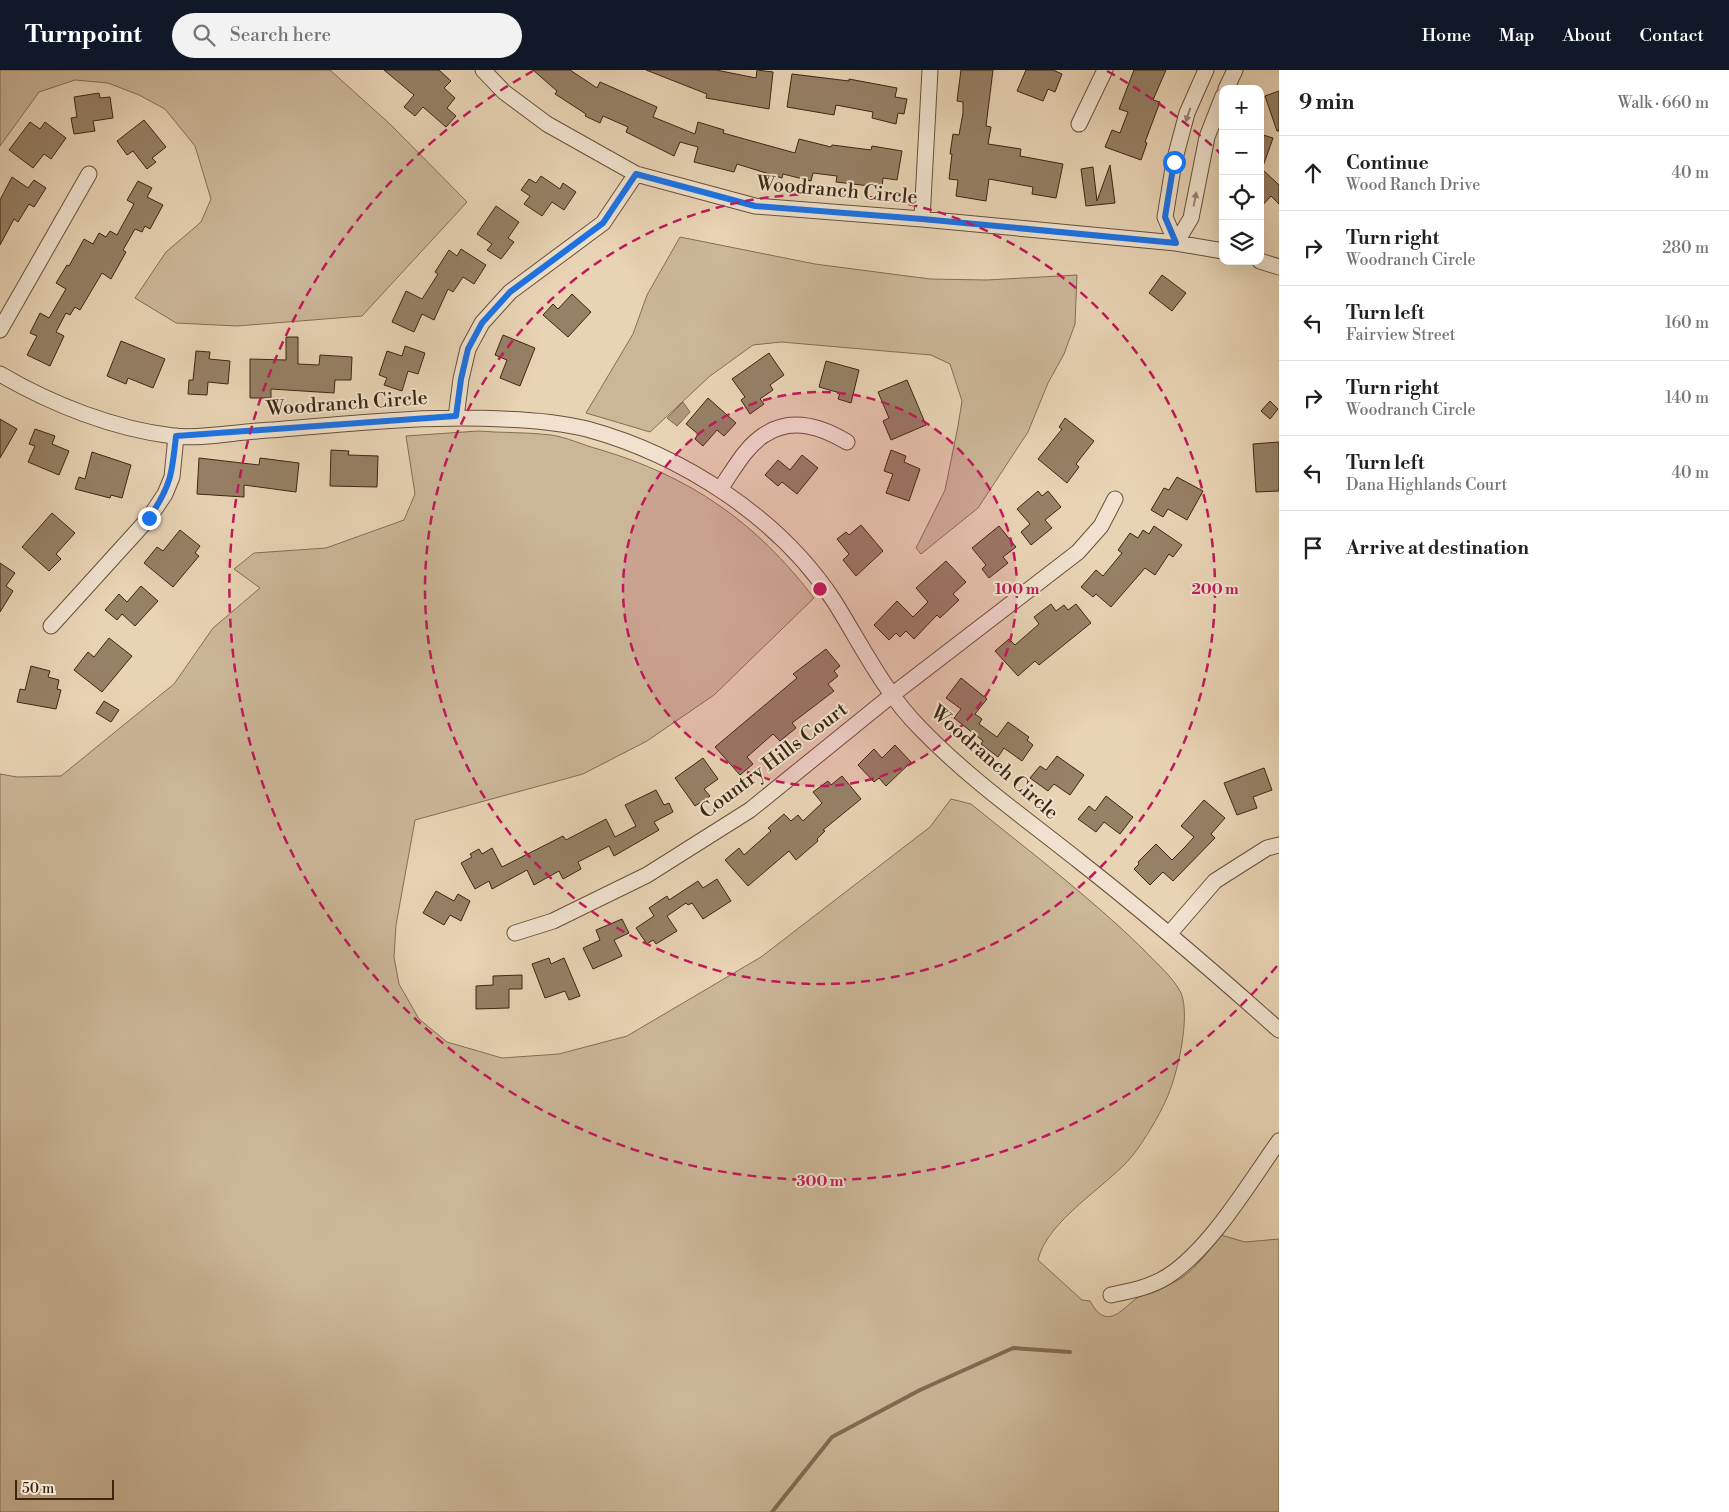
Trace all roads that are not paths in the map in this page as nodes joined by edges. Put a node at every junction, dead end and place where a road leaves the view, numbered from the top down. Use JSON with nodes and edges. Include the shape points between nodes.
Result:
{"nodes":[{"id":1,"x":483,"y":70,"type":"edge"},
{"id":2,"x":930,"y":70,"type":"edge"},
{"id":3,"x":1105,"y":70,"type":"edge"},
{"id":4,"x":1206,"y":70,"type":"edge"},
{"id":5,"x":1235,"y":70,"type":"edge"},
{"id":6,"x":1228,"y":85,"type":"edge"},
{"id":7,"x":1219,"y":106,"type":"edge"},
{"id":8,"x":1079,"y":124,"type":"dead end"},
{"id":9,"x":89,"y":174,"type":"dead end"},
{"id":10,"x":636,"y":174,"type":"junction"},
{"id":11,"x":922,"y":219,"type":"junction"},
{"id":12,"x":1176,"y":243,"type":"junction"},
{"id":13,"x":1219,"y":250,"type":"edge"},
{"id":14,"x":1264,"y":262,"type":"edge"},
{"id":15,"x":1279,"y":267,"type":"edge"},
{"id":16,"x":0,"y":330,"type":"edge"},
{"id":17,"x":0,"y":374,"type":"edge"},
{"id":18,"x":456,"y":416,"type":"junction"},
{"id":19,"x":176,"y":436,"type":"junction"},
{"id":20,"x":847,"y":442,"type":"dead end"},
{"id":21,"x":720,"y":489,"type":"junction"},
{"id":22,"x":1115,"y":499,"type":"dead end"},
{"id":23,"x":51,"y":626,"type":"dead end"},
{"id":24,"x":892,"y":694,"type":"junction"},
{"id":25,"x":1279,"y":845,"type":"edge"},
{"id":26,"x":515,"y":933,"type":"dead end"},
{"id":27,"x":1170,"y":933,"type":"junction"},
{"id":28,"x":1279,"y":1030,"type":"edge"},
{"id":29,"x":1279,"y":1141,"type":"edge"},
{"id":30,"x":1111,"y":1295,"type":"dead end"}],
"edges":[{"from":1,"to":10,"type":"street","name":"Woodranch Circle","via":[[504,92],[547,124]]},
{"from":2,"to":11,"type":"street"},
{"from":3,"to":8,"type":"street"},
{"from":4,"to":12,"type":"street","one_way":true,"via":[[1187,113],[1174,162],[1165,217]]},
{"from":5,"to":6,"type":"street"},
{"from":12,"to":7,"type":"street","one_way":true,"via":[[1191,218],[1207,138]]},
{"from":9,"to":16,"type":"street"},
{"from":10,"to":11,"type":"street","name":"Woodranch Circle","via":[[755,206]]},
{"from":10,"to":18,"type":"street","via":[[603,223],[510,292],[482,323],[468,349]]},
{"from":11,"to":12,"type":"street","name":"Woodranch Circle"},
{"from":12,"to":13,"type":"street","name":"Woodranch Circle"},
{"from":14,"to":15,"type":"street"},
{"from":17,"to":19,"type":"street","name":"Woodranch Circle","via":[[73,409],[125,426]]},
{"from":18,"to":19,"type":"street","name":"Woodranch Circle"},
{"from":18,"to":21,"type":"street","name":"Woodranch Circle","via":[[538,420],[583,428],[623,440],[677,463]]},
{"from":19,"to":23,"type":"street","via":[[172,477],[165,494],[149,518]]},
{"from":20,"to":21,"type":"street","via":[[826,429],[804,425],[764,434]]},
{"from":21,"to":24,"type":"street","name":"Woodranch Circle","via":[[762,521],[798,557],[831,598]]},
{"from":22,"to":24,"type":"street","name":"Country Hills Court","via":[[1101,526],[1078,552]]},
{"from":24,"to":26,"type":"street","name":"Country Hills Court","via":[[750,810],[648,876],[553,921]]},
{"from":24,"to":27,"type":"street","name":"Woodranch Circle","via":[[918,726],[961,767]]},
{"from":25,"to":27,"type":"street","via":[[1267,848],[1215,881]]},
{"from":27,"to":28,"type":"street","name":"Woodranch Circle"},
{"from":29,"to":30,"type":"street","via":[[1201,1248],[1168,1276],[1140,1289]]}]}
